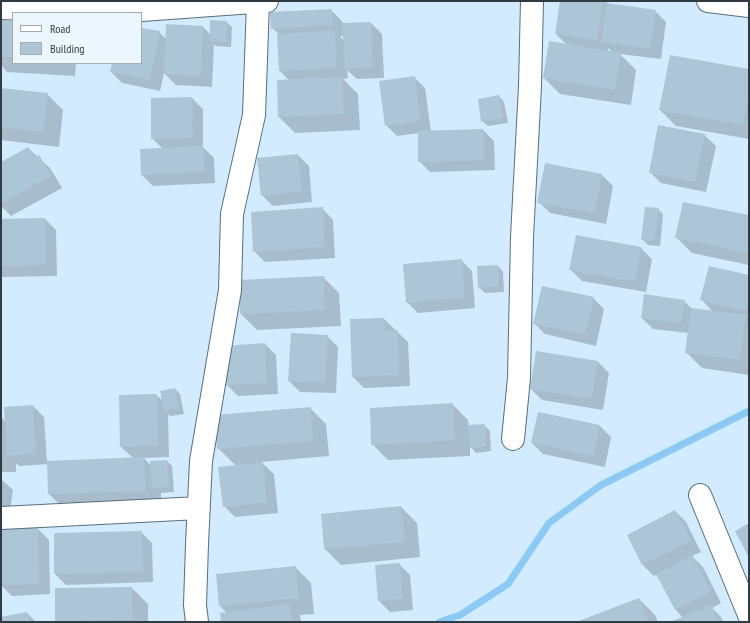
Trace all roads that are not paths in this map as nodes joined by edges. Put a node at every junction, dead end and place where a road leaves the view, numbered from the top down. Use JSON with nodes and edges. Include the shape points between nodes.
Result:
{"nodes":[{"id":1,"x":532,"y":1,"type":"edge"},
{"id":2,"x":708,"y":1,"type":"edge"},
{"id":3,"x":254,"y":2,"type":"edge"},
{"id":4,"x":749,"y":6,"type":"edge"},
{"id":5,"x":1,"y":8,"type":"edge"},
{"id":6,"x":514,"y":439,"type":"dead end"},
{"id":7,"x":700,"y":495,"type":"dead end"},
{"id":8,"x":199,"y":508,"type":"junction"},
{"id":9,"x":1,"y":518,"type":"edge"},
{"id":10,"x":749,"y":615,"type":"edge"},
{"id":11,"x":197,"y":622,"type":"edge"}],
"edges":[{"from":1,"to":6,"type":"street","via":[[519,378]]},
{"from":2,"to":4,"type":"street"},
{"from":3,"to":5,"type":"street","via":[[114,12]]},
{"from":3,"to":8,"type":"street","via":[[254,115],[232,214],[230,290],[201,461]]},
{"from":7,"to":10,"type":"street"},
{"from":8,"to":9,"type":"street"},
{"from":8,"to":11,"type":"street"}]}
